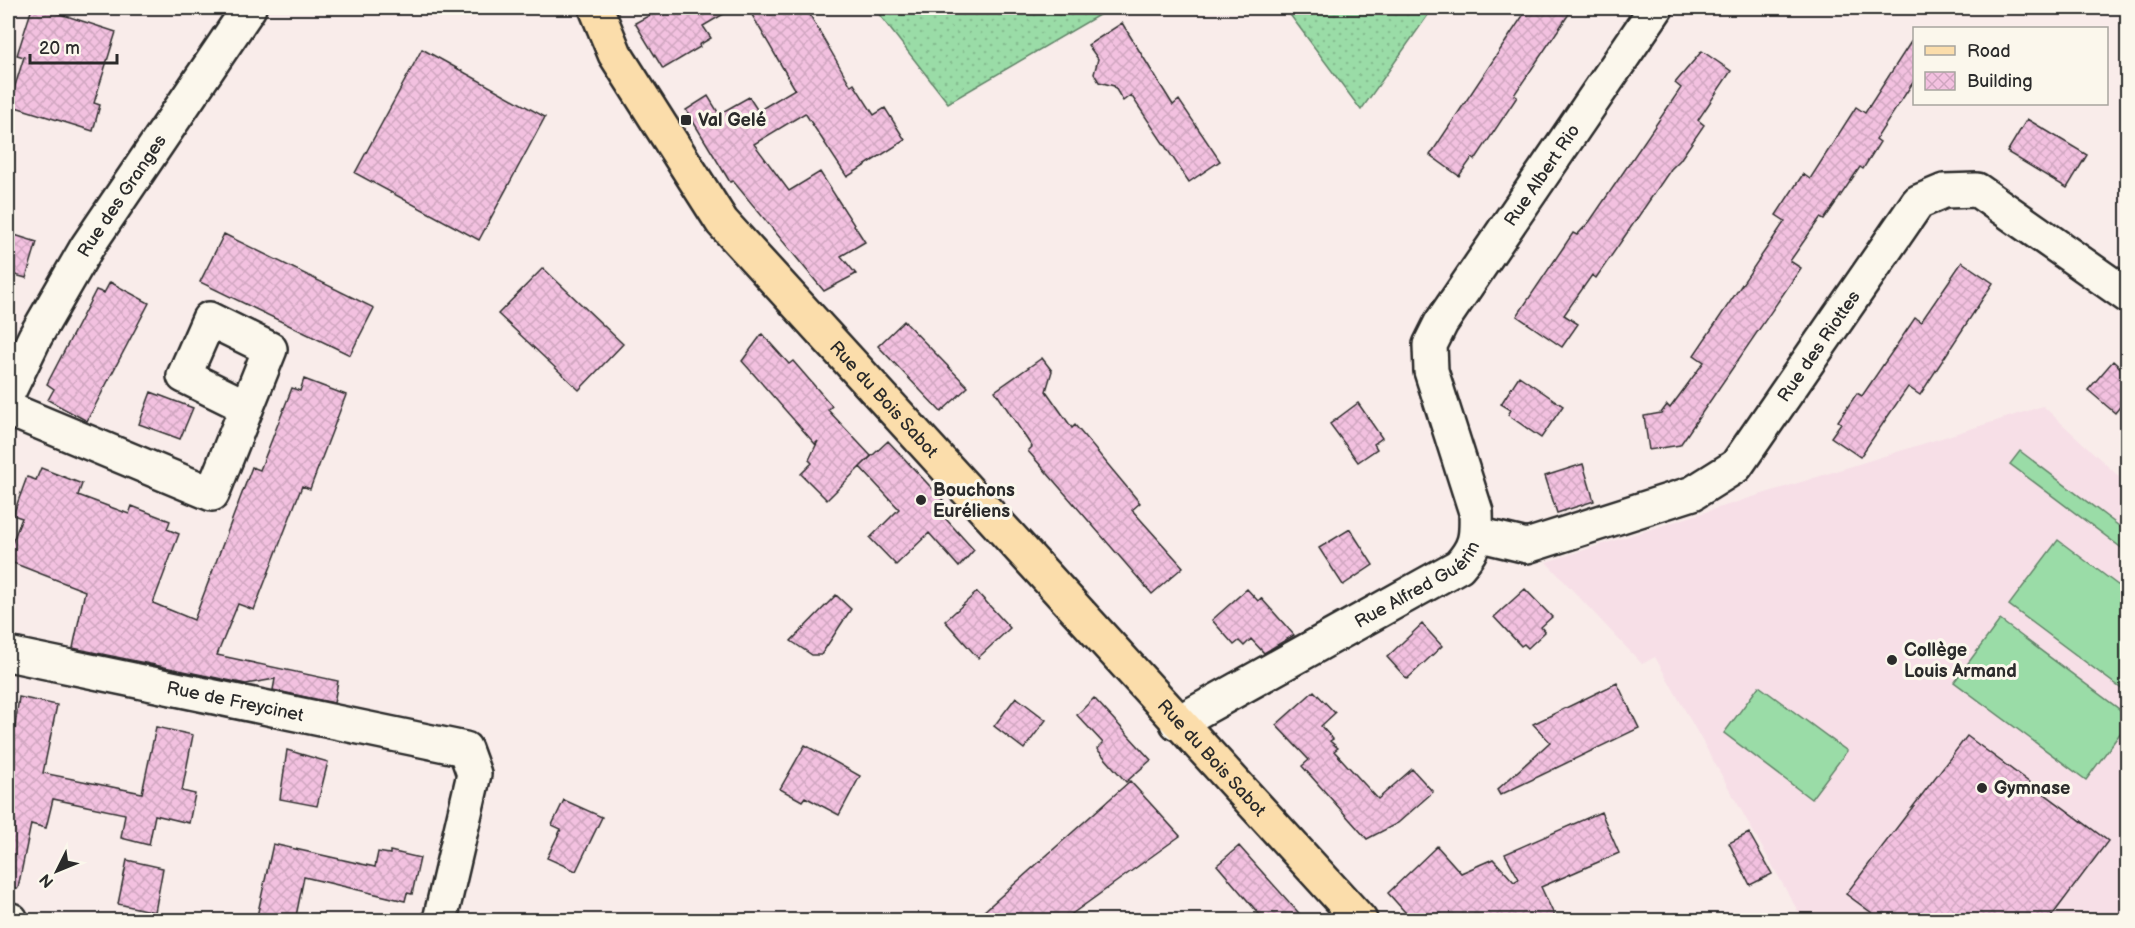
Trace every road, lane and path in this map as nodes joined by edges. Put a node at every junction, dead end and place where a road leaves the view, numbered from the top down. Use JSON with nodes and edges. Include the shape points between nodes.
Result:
{"nodes":[{"id":1,"x":249,"y":8,"type":"edge"},
{"id":2,"x":596,"y":8,"type":"edge"},
{"id":3,"x":1656,"y":8,"type":"edge"},
{"id":4,"x":2127,"y":296,"type":"edge"},
{"id":5,"x":1430,"y":345,"type":"joint"},
{"id":6,"x":8,"y":393,"type":"edge"},
{"id":7,"x":247,"y":407,"type":"dead end"},
{"id":8,"x":8,"y":410,"type":"edge"},
{"id":9,"x":1477,"y":534,"type":"junction"},
{"id":10,"x":8,"y":654,"type":"edge"},
{"id":11,"x":1177,"y":723,"type":"junction"},
{"id":12,"x":440,"y":921,"type":"edge"},
{"id":13,"x":1360,"y":921,"type":"edge"}],
"edges":[{"from":1,"to":6,"type":"street","name":"Rue des Granges","via":[[87,247]]},
{"from":2,"to":11,"type":"main road","name":"Rue du Bois Sabot","via":[[615,54],[722,222]]},
{"from":3,"to":5,"type":"street","name":"Rue Albert Rio","via":[[1441,323]]},
{"from":4,"to":9,"type":"street","name":"Rue des Riottes","via":[[1977,190],[1944,191],[1918,202],[1736,466],[1693,493],[1527,546]]},
{"from":5,"to":9,"type":"street","name":"Rue Alfred Guérin","via":[[1431,371],[1476,512]]},
{"from":7,"to":8,"type":"street","via":[[212,494]]},
{"from":9,"to":11,"type":"street","name":"Rue Alfred Guérin","via":[[1472,551],[1459,566]]},
{"from":10,"to":12,"type":"street","name":"Rue de Freycinet","via":[[465,749],[474,774]]},
{"from":11,"to":13,"type":"main road","name":"Rue du Bois Sabot"}]}
